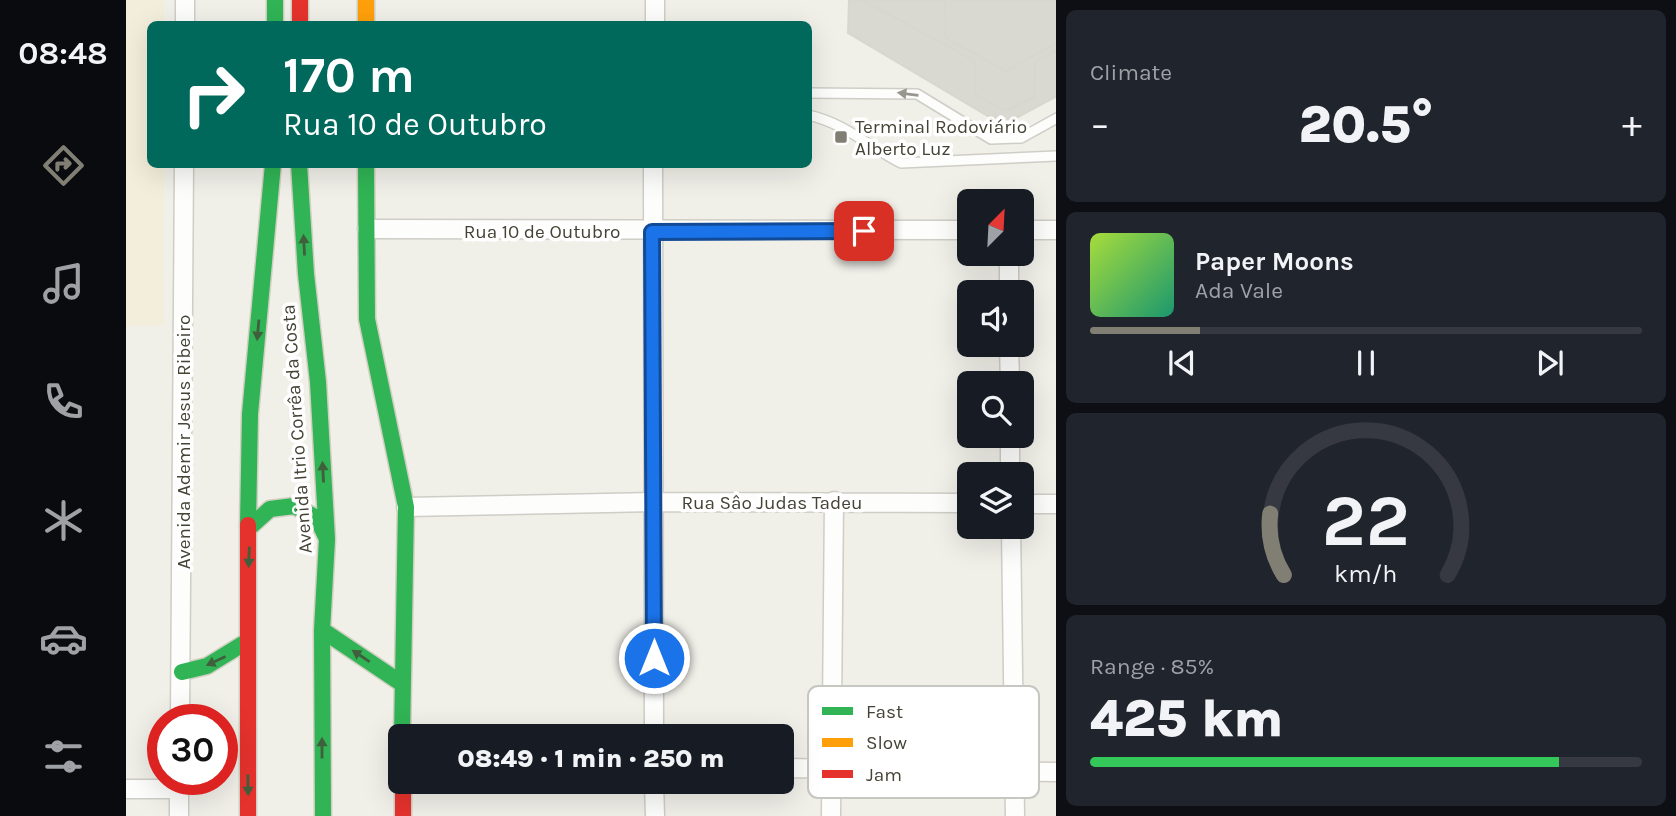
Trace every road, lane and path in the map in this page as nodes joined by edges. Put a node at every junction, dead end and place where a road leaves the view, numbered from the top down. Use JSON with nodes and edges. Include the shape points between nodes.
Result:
{"nodes":[{"id":1,"x":185,"y":0,"type":"edge"},
{"id":2,"x":275,"y":0,"type":"edge"},
{"id":3,"x":300,"y":0,"type":"edge"},
{"id":4,"x":366,"y":0,"type":"edge"},
{"id":5,"x":655,"y":0,"type":"edge"},
{"id":6,"x":185,"y":21,"type":"edge"},
{"id":7,"x":275,"y":21,"type":"edge"},
{"id":8,"x":300,"y":21,"type":"edge"},
{"id":9,"x":366,"y":21,"type":"edge"},
{"id":10,"x":655,"y":21,"type":"edge"},
{"id":11,"x":812,"y":93,"type":"edge"},
{"id":12,"x":812,"y":117,"type":"edge"},
{"id":13,"x":1056,"y":118,"type":"edge"},
{"id":14,"x":1056,"y":156,"type":"edge"},
{"id":15,"x":184,"y":168,"type":"edge"},
{"id":16,"x":273,"y":168,"type":"edge"},
{"id":17,"x":299,"y":168,"type":"edge"},
{"id":18,"x":366,"y":168,"type":"edge"},
{"id":19,"x":653,"y":168,"type":"edge"},
{"id":20,"x":366,"y":229,"type":"junction"},
{"id":21,"x":957,"y":230,"type":"edge"},
{"id":22,"x":1034,"y":230,"type":"edge"},
{"id":23,"x":1056,"y":230,"type":"edge"},
{"id":24,"x":652,"y":232,"type":"junction"},
{"id":25,"x":834,"y":501,"type":"junction"},
{"id":26,"x":655,"y":502,"type":"junction"},
{"id":27,"x":957,"y":503,"type":"edge"},
{"id":28,"x":1034,"y":504,"type":"edge"},
{"id":29,"x":1056,"y":504,"type":"edge"},
{"id":30,"x":406,"y":507,"type":"junction"},
{"id":31,"x":250,"y":527,"type":"junction"},
{"id":32,"x":327,"y":539,"type":"junction"},
{"id":33,"x":1011,"y":539,"type":"edge"},
{"id":34,"x":322,"y":629,"type":"junction"},
{"id":35,"x":246,"y":642,"type":"junction"},
{"id":36,"x":182,"y":672,"type":"junction"},
{"id":37,"x":401,"y":683,"type":"junction"},
{"id":38,"x":832,"y":686,"type":"edge"},
{"id":39,"x":1015,"y":686,"type":"edge"},
{"id":40,"x":181,"y":704,"type":"edge"},
{"id":41,"x":402,"y":724,"type":"edge"},
{"id":42,"x":654,"y":724,"type":"edge"},
{"id":43,"x":147,"y":787,"type":"edge"},
{"id":44,"x":126,"y":789,"type":"edge"},
{"id":45,"x":403,"y":794,"type":"edge"},
{"id":46,"x":654,"y":794,"type":"edge"},
{"id":47,"x":179,"y":795,"type":"edge"},
{"id":48,"x":831,"y":798,"type":"edge"},
{"id":49,"x":1016,"y":798,"type":"edge"},
{"id":50,"x":179,"y":816,"type":"edge"},
{"id":51,"x":248,"y":816,"type":"edge"},
{"id":52,"x":323,"y":816,"type":"edge"},
{"id":53,"x":403,"y":816,"type":"edge"},
{"id":54,"x":655,"y":816,"type":"edge"},
{"id":55,"x":831,"y":816,"type":"edge"},
{"id":56,"x":1015,"y":816,"type":"edge"}],
"edges":[{"from":1,"to":6,"type":"street"},
{"from":2,"to":7,"type":"main road"},
{"from":3,"to":8,"type":"main road"},
{"from":4,"to":9,"type":"main road"},
{"from":5,"to":10,"type":"street"},
{"from":13,"to":11,"type":"lane","one_way":true,"via":[[1021,138],[991,139],[917,94]]},
{"from":12,"to":14,"type":"lane","via":[[839,124],[901,163]]},
{"from":15,"to":36,"type":"street","name":"Avenida Ademir Jesus Ribeiro"},
{"from":16,"to":31,"type":"main road","name":"Avenida Itrio Corrêa da Costa","one_way":true,"via":[[250,414]]},
{"from":32,"to":17,"type":"main road","name":"Avenida Itrio Corrêa da Costa","one_way":true},
{"from":18,"to":20,"type":"main road"},
{"from":19,"to":24,"type":"street"},
{"from":20,"to":24,"type":"street","name":"Rua 10 de Outubro"},
{"from":20,"to":30,"type":"main road","via":[[368,319]]},
{"from":21,"to":24,"type":"street","name":"Rua 10 de Outubro"},
{"from":22,"to":23,"type":"street"},
{"from":24,"to":26,"type":"street"},
{"from":25,"to":26,"type":"street","name":"Rua Sâo Judas Tadeu"},
{"from":25,"to":27,"type":"street","name":"Rua Sâo Judas Tadeu"},
{"from":25,"to":38,"type":"street"},
{"from":26,"to":30,"type":"street","name":"Rua Sâo Judas Tadeu"},
{"from":26,"to":42,"type":"street"},
{"from":28,"to":29,"type":"street"},
{"from":30,"to":37,"type":"main road"},
{"from":31,"to":32,"type":"main road","via":[[270,509],[294,506],[317,518]]},
{"from":31,"to":35,"type":"main road","name":"Avenida Itrio Corrêa da Costa","one_way":true},
{"from":32,"to":34,"type":"main road","name":"Avenida Itrio Corrêa da Costa"},
{"from":33,"to":39,"type":"street"},
{"from":37,"to":34,"type":"main road","one_way":true},
{"from":52,"to":34,"type":"main road","name":"Avenida Itrio Corrêa da Costa","one_way":true},
{"from":35,"to":36,"type":"main road","one_way":true,"via":[[207,666]]},
{"from":35,"to":51,"type":"main road","name":"Avenida Itrio Corrêa da Costa","one_way":true},
{"from":36,"to":40,"type":"street","name":"Avenida Ademir Jesus Ribeiro"},
{"from":37,"to":41,"type":"main road"},
{"from":43,"to":44,"type":"street"},
{"from":45,"to":53,"type":"main road"},
{"from":46,"to":54,"type":"street"},
{"from":47,"to":50,"type":"street"},
{"from":48,"to":55,"type":"street"},
{"from":49,"to":56,"type":"street"}]}
